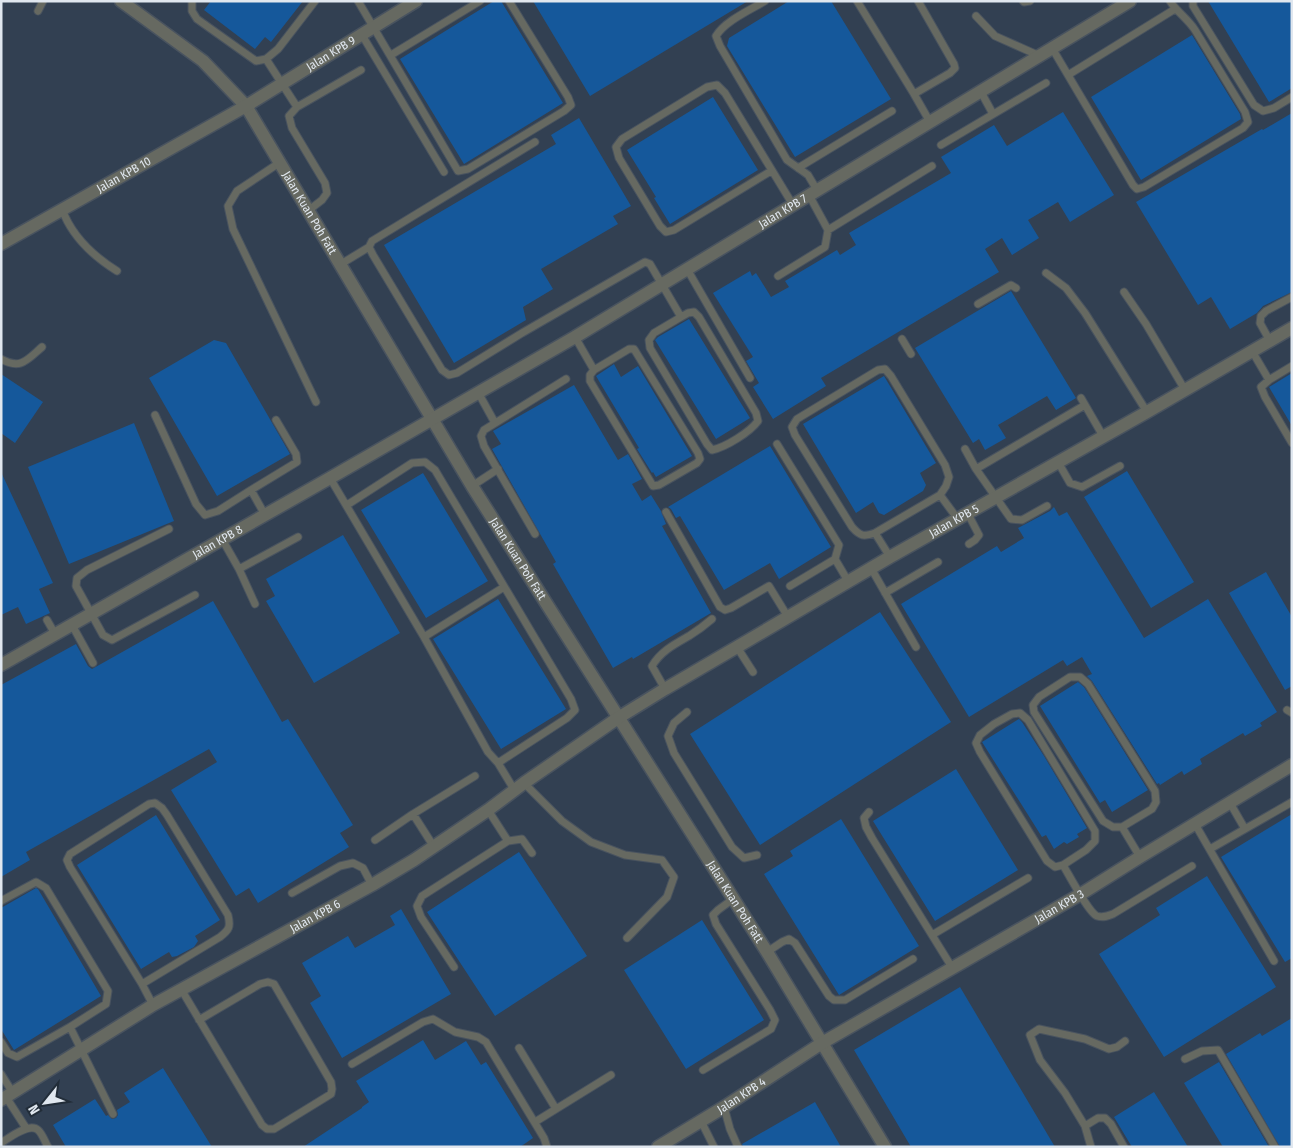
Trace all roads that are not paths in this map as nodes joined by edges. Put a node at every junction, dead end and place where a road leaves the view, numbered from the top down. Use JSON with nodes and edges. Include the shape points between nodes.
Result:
{"nodes":[{"id":1,"x":43,"y":1,"type":"edge"},
{"id":2,"x":121,"y":1,"type":"edge"},
{"id":3,"x":192,"y":1,"type":"edge"},
{"id":4,"x":315,"y":1,"type":"edge"},
{"id":5,"x":359,"y":1,"type":"edge"},
{"id":6,"x":416,"y":1,"type":"edge"},
{"id":7,"x":480,"y":1,"type":"edge"},
{"id":8,"x":509,"y":1,"type":"edge"},
{"id":9,"x":765,"y":1,"type":"edge"},
{"id":10,"x":857,"y":1,"type":"edge"},
{"id":11,"x":918,"y":1,"type":"edge"},
{"id":12,"x":1023,"y":1,"type":"edge"},
{"id":13,"x":1030,"y":1,"type":"edge"},
{"id":14,"x":1130,"y":1,"type":"edge"},
{"id":15,"x":1170,"y":1,"type":"edge"},
{"id":16,"x":1192,"y":1,"type":"edge"},
{"id":17,"x":1117,"y":5,"type":"edge"},
{"id":18,"x":1175,"y":9,"type":"junction"},
{"id":19,"x":38,"y":11,"type":"dead end"},
{"id":20,"x":976,"y":16,"type":"dead end"},
{"id":21,"x":374,"y":27,"type":"junction"},
{"id":22,"x":362,"y":35,"type":"junction"},
{"id":23,"x":1052,"y":48,"type":"junction"},
{"id":24,"x":391,"y":55,"type":"junction"},
{"id":25,"x":1040,"y":56,"type":"junction"},
{"id":26,"x":266,"y":59,"type":"junction"},
{"id":27,"x":360,"y":70,"type":"dead end"},
{"id":28,"x":1068,"y":76,"type":"junction"},
{"id":29,"x":1046,"y":83,"type":"dead end"},
{"id":30,"x":282,"y":84,"type":"junction"},
{"id":31,"x":981,"y":92,"type":"junction"},
{"id":32,"x":914,"y":94,"type":"junction"},
{"id":33,"x":1292,"y":97,"type":"edge"},
{"id":34,"x":246,"y":106,"type":"junction"},
{"id":35,"x":297,"y":107,"type":"junction"},
{"id":36,"x":892,"y":111,"type":"dead end"},
{"id":37,"x":993,"y":114,"type":"junction"},
{"id":38,"x":930,"y":122,"type":"junction"},
{"id":39,"x":535,"y":142,"type":"dead end"},
{"id":40,"x":941,"y":146,"type":"dead end"},
{"id":41,"x":279,"y":163,"type":"junction"},
{"id":42,"x":932,"y":166,"type":"dead end"},
{"id":43,"x":798,"y":168,"type":"junction"},
{"id":44,"x":771,"y":171,"type":"junction"},
{"id":45,"x":444,"y":172,"type":"dead end"},
{"id":46,"x":813,"y":193,"type":"junction"},
{"id":47,"x":793,"y":205,"type":"junction"},
{"id":48,"x":62,"y":209,"type":"junction"},
{"id":49,"x":309,"y":210,"type":"junction"},
{"id":50,"x":828,"y":230,"type":"junction"},
{"id":51,"x":1,"y":244,"type":"edge"},
{"id":52,"x":369,"y":247,"type":"junction"},
{"id":53,"x":341,"y":264,"type":"junction"},
{"id":54,"x":687,"y":270,"type":"junction"},
{"id":55,"x":118,"y":271,"type":"dead end"},
{"id":56,"x":1046,"y":273,"type":"dead end"},
{"id":57,"x":778,"y":276,"type":"dead end"},
{"id":58,"x":662,"y":284,"type":"junction"},
{"id":59,"x":1016,"y":288,"type":"dead end"},
{"id":60,"x":1124,"y":292,"type":"dead end"},
{"id":61,"x":1292,"y":297,"type":"edge"},
{"id":62,"x":978,"y":304,"type":"dead end"},
{"id":63,"x":681,"y":317,"type":"junction"},
{"id":64,"x":1292,"y":328,"type":"edge"},
{"id":65,"x":575,"y":337,"type":"junction"},
{"id":66,"x":902,"y":339,"type":"dead end"},
{"id":67,"x":1270,"y":341,"type":"junction"},
{"id":68,"x":42,"y":347,"type":"dead end"},
{"id":69,"x":1252,"y":351,"type":"junction"},
{"id":70,"x":911,"y":354,"type":"dead end"},
{"id":71,"x":1,"y":359,"type":"edge"},
{"id":72,"x":1292,"y":366,"type":"edge"},
{"id":73,"x":594,"y":370,"type":"junction"},
{"id":74,"x":750,"y":378,"type":"dead end"},
{"id":75,"x":566,"y":379,"type":"dead end"},
{"id":76,"x":1269,"y":380,"type":"junction"},
{"id":77,"x":1185,"y":390,"type":"junction"},
{"id":78,"x":479,"y":394,"type":"junction"},
{"id":79,"x":1080,"y":398,"type":"dead end"},
{"id":80,"x":316,"y":402,"type":"dead end"},
{"id":81,"x":1085,"y":405,"type":"junction"},
{"id":82,"x":1147,"y":412,"type":"junction"},
{"id":83,"x":155,"y":415,"type":"dead end"},
{"id":84,"x":433,"y":419,"type":"junction"},
{"id":85,"x":276,"y":420,"type":"dead end"},
{"id":86,"x":495,"y":423,"type":"junction"},
{"id":87,"x":1103,"y":436,"type":"junction"},
{"id":88,"x":1292,"y":443,"type":"edge"},
{"id":89,"x":777,"y":444,"type":"dead end"},
{"id":90,"x":965,"y":449,"type":"dead end"},
{"id":91,"x":1058,"y":462,"type":"junction"},
{"id":92,"x":1120,"y":466,"type":"dead end"},
{"id":93,"x":976,"y":468,"type":"junction"},
{"id":94,"x":498,"y":469,"type":"junction"},
{"id":95,"x":330,"y":478,"type":"junction"},
{"id":96,"x":472,"y":486,"type":"junction"},
{"id":97,"x":251,"y":490,"type":"junction"},
{"id":98,"x":940,"y":495,"type":"junction"},
{"id":99,"x":996,"y":497,"type":"junction"},
{"id":100,"x":346,"y":505,"type":"junction"},
{"id":101,"x":1048,"y":506,"type":"dead end"},
{"id":102,"x":666,"y":512,"type":"dead end"},
{"id":103,"x":265,"y":515,"type":"junction"},
{"id":104,"x":962,"y":515,"type":"junction"},
{"id":105,"x":169,"y":529,"type":"dead end"},
{"id":106,"x":875,"y":533,"type":"junction"},
{"id":107,"x":535,"y":534,"type":"dead end"},
{"id":108,"x":298,"y":537,"type":"dead end"},
{"id":109,"x":222,"y":540,"type":"junction"},
{"id":110,"x":969,"y":544,"type":"dead end"},
{"id":111,"x":890,"y":557,"type":"junction"},
{"id":112,"x":835,"y":559,"type":"junction"},
{"id":113,"x":938,"y":562,"type":"dead end"},
{"id":114,"x":871,"y":568,"type":"junction"},
{"id":115,"x":239,"y":569,"type":"junction"},
{"id":116,"x":848,"y":581,"type":"junction"},
{"id":117,"x":790,"y":586,"type":"dead end"},
{"id":118,"x":504,"y":587,"type":"junction"},
{"id":119,"x":885,"y":593,"type":"junction"},
{"id":120,"x":195,"y":595,"type":"dead end"},
{"id":121,"x":255,"y":604,"type":"dead end"},
{"id":122,"x":90,"y":614,"type":"junction"},
{"id":123,"x":788,"y":617,"type":"junction"},
{"id":124,"x":712,"y":619,"type":"dead end"},
{"id":125,"x":47,"y":620,"type":"dead end"},
{"id":126,"x":72,"y":625,"type":"junction"},
{"id":127,"x":55,"y":634,"type":"junction"},
{"id":128,"x":424,"y":637,"type":"junction"},
{"id":129,"x":916,"y":647,"type":"dead end"},
{"id":130,"x":737,"y":648,"type":"junction"},
{"id":131,"x":93,"y":662,"type":"dead end"},
{"id":132,"x":1,"y":665,"type":"edge"},
{"id":133,"x":753,"y":672,"type":"dead end"},
{"id":134,"x":664,"y":689,"type":"junction"},
{"id":135,"x":686,"y":712,"type":"dead end"},
{"id":136,"x":618,"y":718,"type":"junction"},
{"id":137,"x":498,"y":763,"type":"junction"},
{"id":138,"x":1292,"y":765,"type":"edge"},
{"id":139,"x":475,"y":776,"type":"dead end"},
{"id":140,"x":519,"y":787,"type":"junction"},
{"id":141,"x":1292,"y":802,"type":"edge"},
{"id":142,"x":1230,"y":803,"type":"junction"},
{"id":143,"x":488,"y":810,"type":"junction"},
{"id":144,"x":869,"y":812,"type":"dead end"},
{"id":145,"x":413,"y":814,"type":"junction"},
{"id":146,"x":1195,"y":824,"type":"junction"},
{"id":147,"x":1122,"y":827,"type":"junction"},
{"id":148,"x":1245,"y":829,"type":"junction"},
{"id":149,"x":375,"y":840,"type":"dead end"},
{"id":150,"x":508,"y":841,"type":"junction"},
{"id":151,"x":434,"y":847,"type":"junction"},
{"id":152,"x":1210,"y":849,"type":"junction"},
{"id":153,"x":532,"y":852,"type":"dead end"},
{"id":154,"x":758,"y":855,"type":"dead end"},
{"id":155,"x":1140,"y":857,"type":"junction"},
{"id":156,"x":1063,"y":865,"type":"junction"},
{"id":157,"x":1192,"y":866,"type":"dead end"},
{"id":158,"x":1028,"y":878,"type":"dead end"},
{"id":159,"x":372,"y":885,"type":"junction"},
{"id":160,"x":292,"y":893,"type":"dead end"},
{"id":161,"x":1081,"y":894,"type":"junction"},
{"id":162,"x":733,"y":899,"type":"junction"},
{"id":163,"x":1,"y":901,"type":"edge"},
{"id":164,"x":932,"y":935,"type":"junction"},
{"id":165,"x":627,"y":938,"type":"dead end"},
{"id":166,"x":767,"y":952,"type":"junction"},
{"id":167,"x":913,"y":959,"type":"dead end"},
{"id":168,"x":1274,"y":962,"type":"dead end"},
{"id":169,"x":454,"y":967,"type":"dead end"},
{"id":170,"x":953,"y":969,"type":"junction"},
{"id":171,"x":142,"y":984,"type":"junction"},
{"id":172,"x":181,"y":990,"type":"junction"},
{"id":173,"x":153,"y":1005,"type":"junction"},
{"id":174,"x":199,"y":1020,"type":"junction"},
{"id":175,"x":70,"y":1027,"type":"junction"},
{"id":176,"x":1125,"y":1041,"type":"dead end"},
{"id":177,"x":1,"y":1042,"type":"edge"},
{"id":178,"x":822,"y":1043,"type":"junction"},
{"id":179,"x":519,"y":1048,"type":"dead end"},
{"id":180,"x":82,"y":1050,"type":"junction"},
{"id":181,"x":1185,"y":1059,"type":"dead end"},
{"id":182,"x":352,"y":1064,"type":"dead end"},
{"id":183,"x":703,"y":1070,"type":"dead end"},
{"id":184,"x":1,"y":1074,"type":"edge"},
{"id":185,"x":611,"y":1075,"type":"dead end"},
{"id":186,"x":7,"y":1097,"type":"edge"},
{"id":187,"x":724,"y":1107,"type":"junction"},
{"id":188,"x":556,"y":1108,"type":"junction"},
{"id":189,"x":113,"y":1114,"type":"dead end"},
{"id":190,"x":701,"y":1121,"type":"junction"},
{"id":191,"x":535,"y":1122,"type":"junction"},
{"id":192,"x":1085,"y":1126,"type":"junction"},
{"id":193,"x":26,"y":1128,"type":"junction"},
{"id":194,"x":1,"y":1142,"type":"edge"},
{"id":195,"x":48,"y":1147,"type":"edge"},
{"id":196,"x":547,"y":1147,"type":"edge"},
{"id":197,"x":658,"y":1147,"type":"edge"},
{"id":198,"x":714,"y":1147,"type":"edge"},
{"id":199,"x":738,"y":1147,"type":"edge"},
{"id":200,"x":885,"y":1147,"type":"edge"},
{"id":201,"x":1091,"y":1147,"type":"edge"},
{"id":202,"x":1124,"y":1147,"type":"edge"},
{"id":203,"x":1274,"y":1147,"type":"edge"}],
"edges":[{"from":1,"to":19,"type":"lane"},
{"from":2,"to":34,"type":"street","name":"Jalan Kuan Poh Fatt","via":[[203,61]]},
{"from":3,"to":26,"type":"lane","via":[[192,11],[197,19],[256,62]]},
{"from":4,"to":26,"type":"lane","via":[[278,49]]},
{"from":5,"to":21,"type":"lane"},
{"from":6,"to":21,"type":"street","name":"Jalan KPB 9"},
{"from":7,"to":24,"type":"lane"},
{"from":8,"to":24,"type":"lane","via":[[571,105],[468,170],[458,171]]},
{"from":9,"to":43,"type":"lane","via":[[730,22],[716,36],[787,160]]},
{"from":10,"to":32,"type":"lane"},
{"from":11,"to":32,"type":"lane","via":[[955,68]]},
{"from":12,"to":13,"type":"lane"},
{"from":14,"to":17,"type":"street","name":"Jalan KPB 7"},
{"from":15,"to":18,"type":"lane"},
{"from":16,"to":33,"type":"lane","via":[[1254,105],[1263,111]]},
{"from":17,"to":23,"type":"street","name":"Jalan KPB 7"},
{"from":18,"to":28,"type":"lane"},
{"from":18,"to":28,"type":"lane","via":[[1189,21],[1245,112],[1248,122],[1243,128],[1144,187],[1137,188],[1132,185]]},
{"from":20,"to":25,"type":"lane","via":[[995,36]]},
{"from":21,"to":22,"type":"street","name":"Jalan KPB 9"},
{"from":21,"to":24,"type":"lane"},
{"from":22,"to":30,"type":"street","name":"Jalan KPB 9"},
{"from":22,"to":45,"type":"lane"},
{"from":23,"to":25,"type":"street","name":"Jalan KPB 7"},
{"from":23,"to":28,"type":"lane"},
{"from":25,"to":31,"type":"street","name":"Jalan KPB 7"},
{"from":26,"to":30,"type":"lane"},
{"from":27,"to":35,"type":"lane"},
{"from":29,"to":37,"type":"lane"},
{"from":30,"to":34,"type":"street","name":"Jalan KPB 9"},
{"from":30,"to":35,"type":"lane"},
{"from":31,"to":37,"type":"lane"},
{"from":31,"to":38,"type":"street","name":"Jalan KPB 7"},
{"from":32,"to":38,"type":"lane"},
{"from":34,"to":41,"type":"street","name":"Jalan Kuan Poh Fatt"},
{"from":34,"to":48,"type":"street","name":"Jalan KPB 10"},
{"from":35,"to":49,"type":"lane","via":[[289,116],[292,128],[325,183],[327,193]]},
{"from":36,"to":43,"type":"lane"},
{"from":37,"to":40,"type":"lane"},
{"from":38,"to":46,"type":"street","name":"Jalan KPB 7"},
{"from":39,"to":52,"type":"lane","via":[[372,241]]},
{"from":41,"to":49,"type":"street","name":"Jalan Kuan Poh Fatt"},
{"from":41,"to":80,"type":"lane","via":[[237,191],[228,206],[233,229]]},
{"from":42,"to":50,"type":"lane"},
{"from":43,"to":46,"type":"lane","via":[[808,175]]},
{"from":44,"to":44,"type":"lane","via":[[725,93],[717,85],[707,87],[622,139],[616,147],[618,158],[666,232]]},
{"from":44,"to":47,"type":"lane"},
{"from":46,"to":47,"type":"street","name":"Jalan KPB 7"},
{"from":46,"to":50,"type":"lane"},
{"from":47,"to":54,"type":"street","name":"Jalan KPB 7"},
{"from":48,"to":51,"type":"street","name":"Jalan KPB 10"},
{"from":48,"to":55,"type":"lane","via":[[81,243]]},
{"from":49,"to":53,"type":"street","name":"Jalan Kuan Poh Fatt"},
{"from":50,"to":57,"type":"lane","via":[[825,247]]},
{"from":52,"to":53,"type":"lane"},
{"from":52,"to":58,"type":"lane","via":[[448,375],[457,373],[645,262],[650,264]]},
{"from":53,"to":84,"type":"street","name":"Jalan Kuan Poh Fatt"},
{"from":54,"to":58,"type":"street","name":"Jalan KPB 7"},
{"from":54,"to":74,"type":"lane"},
{"from":56,"to":82,"type":"lane","via":[[1066,288],[1085,313]]},
{"from":58,"to":63,"type":"lane"},
{"from":58,"to":65,"type":"street","name":"Jalan KPB 7"},
{"from":59,"to":62,"type":"lane","via":[[1011,285]]},
{"from":60,"to":77,"type":"lane"},
{"from":61,"to":67,"type":"lane","via":[[1261,316],[1260,323]]},
{"from":63,"to":63,"type":"lane","via":[[694,312],[699,317],[756,413],[758,421],[754,427],[720,448],[712,450],[707,444],[650,348],[649,340],[654,333]]},
{"from":64,"to":67,"type":"street","name":"Jalan KPB 5"},
{"from":65,"to":73,"type":"lane"},
{"from":65,"to":78,"type":"street","name":"Jalan KPB 7"},
{"from":66,"to":70,"type":"lane"},
{"from":67,"to":69,"type":"street","name":"Jalan KPB 5"},
{"from":68,"to":71,"type":"lane","via":[[24,363],[10,364]]},
{"from":69,"to":76,"type":"lane"},
{"from":69,"to":77,"type":"street","name":"Jalan KPB 5"},
{"from":72,"to":76,"type":"lane"},
{"from":73,"to":73,"type":"lane","via":[[590,381],[653,486],[700,459],[634,349]]},
{"from":75,"to":86,"type":"lane"},
{"from":76,"to":88,"type":"lane","via":[[1261,387]]},
{"from":77,"to":82,"type":"street","name":"Jalan KPB 5"},
{"from":78,"to":84,"type":"street","name":"Jalan KPB 7"},
{"from":78,"to":86,"type":"lane"},
{"from":79,"to":81,"type":"lane"},
{"from":81,"to":87,"type":"lane"},
{"from":81,"to":93,"type":"lane"},
{"from":82,"to":87,"type":"street","name":"Jalan KPB 5"},
{"from":83,"to":97,"type":"lane","via":[[204,515],[218,511]]},
{"from":84,"to":95,"type":"street","name":"Jalan KPB 8"},
{"from":84,"to":96,"type":"street","name":"Jalan Kuan Poh Fatt"},
{"from":85,"to":97,"type":"lane","via":[[296,454],[297,462]]},
{"from":86,"to":94,"type":"lane","via":[[481,436]]},
{"from":87,"to":91,"type":"street","name":"Jalan KPB 5"},
{"from":89,"to":112,"type":"lane","via":[[839,546]]},
{"from":90,"to":93,"type":"lane"},
{"from":91,"to":92,"type":"lane","via":[[1070,484],[1082,487]]},
{"from":91,"to":99,"type":"street","name":"Jalan KPB 5"},
{"from":93,"to":99,"type":"lane"},
{"from":94,"to":96,"type":"lane"},
{"from":94,"to":107,"type":"lane"},
{"from":95,"to":100,"type":"lane"},
{"from":95,"to":103,"type":"street","name":"Jalan KPB 8"},
{"from":96,"to":136,"type":"street","name":"Jalan Kuan Poh Fatt"},
{"from":97,"to":103,"type":"lane"},
{"from":98,"to":104,"type":"lane"},
{"from":98,"to":106,"type":"lane"},
{"from":98,"to":106,"type":"lane","via":[[950,478],[944,465],[891,376],[885,369],[878,370],[797,419],[792,427],[852,527],[859,534]]},
{"from":99,"to":101,"type":"lane","via":[[1011,518],[1022,520]]},
{"from":99,"to":104,"type":"street","name":"Jalan KPB 5"},
{"from":100,"to":118,"type":"lane","via":[[412,463],[425,462],[435,470]]},
{"from":100,"to":128,"type":"lane"},
{"from":102,"to":123,"type":"lane","via":[[720,607],[725,610],[731,608],[770,586]]},
{"from":103,"to":109,"type":"street","name":"Jalan KPB 8"},
{"from":104,"to":110,"type":"lane","via":[[979,535]]},
{"from":104,"to":111,"type":"street","name":"Jalan KPB 5"},
{"from":105,"to":122,"type":"lane","via":[[77,578],[76,586]]},
{"from":106,"to":111,"type":"lane"},
{"from":108,"to":115,"type":"lane"},
{"from":109,"to":115,"type":"lane"},
{"from":109,"to":122,"type":"street","name":"Jalan KPB 8"},
{"from":111,"to":114,"type":"street","name":"Jalan KPB 5"},
{"from":112,"to":116,"type":"lane"},
{"from":112,"to":117,"type":"lane"},
{"from":113,"to":119,"type":"lane"},
{"from":114,"to":116,"type":"street","name":"Jalan KPB 5"},
{"from":114,"to":119,"type":"lane"},
{"from":115,"to":121,"type":"lane"},
{"from":116,"to":123,"type":"street","name":"Jalan KPB 5"},
{"from":118,"to":128,"type":"lane"},
{"from":118,"to":137,"type":"lane","via":[[571,699],[574,710],[567,718]]},
{"from":119,"to":129,"type":"lane"},
{"from":120,"to":122,"type":"lane","via":[[112,640],[103,635]]},
{"from":122,"to":126,"type":"street","name":"Jalan KPB 8"},
{"from":123,"to":130,"type":"street","name":"Jalan KPB 5"},
{"from":124,"to":134,"type":"lane","via":[[657,657],[652,666]]},
{"from":125,"to":127,"type":"lane"},
{"from":126,"to":127,"type":"street","name":"Jalan KPB 8"},
{"from":126,"to":131,"type":"lane"},
{"from":127,"to":132,"type":"street","name":"Jalan KPB 8"},
{"from":128,"to":137,"type":"lane","via":[[488,752]]},
{"from":130,"to":133,"type":"lane"},
{"from":130,"to":134,"type":"street","name":"Jalan KPB 5"},
{"from":134,"to":136,"type":"street","name":"Jalan KPB 5"},
{"from":135,"to":154,"type":"lane","via":[[674,723],[668,736],[674,753],[732,847],[744,858]]},
{"from":136,"to":140,"type":"street","name":"Jalan KPB 6"},
{"from":136,"to":162,"type":"street","name":"Jalan Kuan Poh Fatt"},
{"from":137,"to":140,"type":"lane"},
{"from":138,"to":142,"type":"street","name":"Jalan KPB 3"},
{"from":139,"to":145,"type":"lane"},
{"from":140,"to":143,"type":"street","name":"Jalan KPB 6"},
{"from":140,"to":165,"type":"lane","via":[[591,842],[625,855],[662,860],[674,877],[667,897]]},
{"from":141,"to":148,"type":"lane"},
{"from":142,"to":146,"type":"street","name":"Jalan KPB 3"},
{"from":142,"to":148,"type":"lane"},
{"from":143,"to":150,"type":"lane"},
{"from":143,"to":151,"type":"street","name":"Jalan KPB 6"},
{"from":144,"to":164,"type":"lane","via":[[864,818],[866,827]]},
{"from":145,"to":149,"type":"lane"},
{"from":145,"to":151,"type":"lane"},
{"from":146,"to":152,"type":"lane"},
{"from":146,"to":155,"type":"street","name":"Jalan KPB 3"},
{"from":147,"to":147,"type":"lane","via":[[1113,827],[1103,821],[1034,712],[1033,705],[1039,697],[1070,677],[1080,677],[1088,684],[1155,791],[1156,802],[1152,809]]},
{"from":147,"to":155,"type":"lane"},
{"from":148,"to":152,"type":"lane"},
{"from":150,"to":153,"type":"lane","via":[[522,839]]},
{"from":150,"to":169,"type":"lane","via":[[422,896],[417,906]]},
{"from":151,"to":159,"type":"street","name":"Jalan KPB 6"},
{"from":152,"to":168,"type":"lane"},
{"from":155,"to":161,"type":"street","name":"Jalan KPB 3"},
{"from":156,"to":156,"type":"lane","via":[[1056,867],[1048,861],[976,743],[980,735],[1012,714],[1020,713],[1028,720],[1095,831],[1095,841]]},
{"from":156,"to":161,"type":"lane"},
{"from":157,"to":161,"type":"lane","via":[[1104,917],[1096,916]]},
{"from":158,"to":164,"type":"lane"},
{"from":159,"to":160,"type":"lane","via":[[363,868],[353,862]]},
{"from":159,"to":172,"type":"street","name":"Jalan KPB 6"},
{"from":161,"to":170,"type":"street","name":"Jalan KPB 3"},
{"from":162,"to":166,"type":"street","name":"Jalan Kuan Poh Fatt"},
{"from":162,"to":183,"type":"lane","via":[[713,915],[716,924],[775,1020],[771,1028]]},
{"from":163,"to":175,"type":"lane","via":[[36,882],[46,888],[108,991],[106,1004]]},
{"from":164,"to":170,"type":"lane"},
{"from":166,"to":167,"type":"lane","via":[[789,939],[795,943],[834,1000],[845,1000]]},
{"from":166,"to":178,"type":"street","name":"Jalan Kuan Poh Fatt"},
{"from":170,"to":178,"type":"street","name":"Jalan KPB 3"},
{"from":171,"to":171,"type":"lane","via":[[67,860],[70,854],[155,803],[167,815],[230,922],[228,931],[220,937]]},
{"from":171,"to":173,"type":"lane"},
{"from":172,"to":173,"type":"street","name":"Jalan KPB 6"},
{"from":172,"to":174,"type":"lane"},
{"from":173,"to":180,"type":"street","name":"Jalan KPB 6"},
{"from":174,"to":174,"type":"lane","via":[[267,1129],[274,1129],[331,1094],[331,1082],[274,984],[260,984]]},
{"from":175,"to":177,"type":"lane","via":[[17,1057],[8,1053]]},
{"from":175,"to":180,"type":"lane"},
{"from":176,"to":192,"type":"lane","via":[[1109,1049],[1085,1039],[1039,1029],[1030,1035],[1040,1060]]},
{"from":178,"to":187,"type":"street","name":"Jalan KPB 4"},
{"from":178,"to":200,"type":"street","name":"Jalan Kuan Poh Fatt"},
{"from":179,"to":188,"type":"lane"},
{"from":180,"to":186,"type":"street","name":"Jalan KPB 6"},
{"from":180,"to":189,"type":"lane"},
{"from":181,"to":203,"type":"lane","via":[[1202,1051],[1218,1050]]},
{"from":182,"to":191,"type":"lane","via":[[423,1022],[433,1020],[455,1032],[486,1042]]},
{"from":184,"to":186,"type":"lane"},
{"from":185,"to":188,"type":"lane"},
{"from":186,"to":193,"type":"lane"},
{"from":187,"to":190,"type":"street","name":"Jalan KPB 4"},
{"from":187,"to":199,"type":"lane"},
{"from":188,"to":191,"type":"lane"},
{"from":190,"to":197,"type":"street","name":"Jalan KPB 4"},
{"from":190,"to":198,"type":"lane"},
{"from":191,"to":196,"type":"lane"},
{"from":192,"to":201,"type":"lane"},
{"from":192,"to":202,"type":"lane","via":[[1098,1118],[1105,1118]]},
{"from":193,"to":194,"type":"lane"},
{"from":193,"to":195,"type":"lane","via":[[37,1129]]}]}
